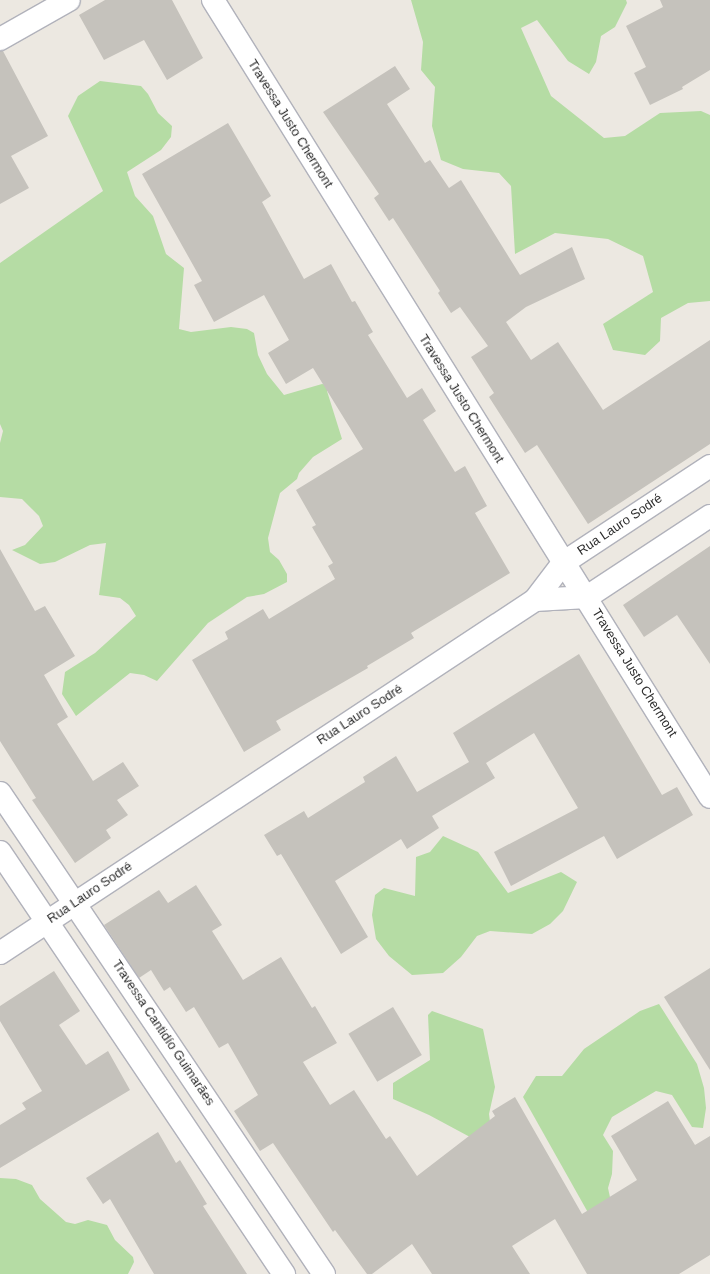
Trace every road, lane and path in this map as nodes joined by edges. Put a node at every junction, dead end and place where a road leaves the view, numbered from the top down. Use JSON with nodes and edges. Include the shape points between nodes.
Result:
{"nodes":[{"id":1,"x":69,"y":0,"type":"edge"},
{"id":2,"x":213,"y":0,"type":"edge"},
{"id":3,"x":0,"y":39,"type":"edge"},
{"id":4,"x":710,"y":466,"type":"edge"},
{"id":5,"x":710,"y":516,"type":"edge"},
{"id":6,"x":563,"y":563,"type":"junction"},
{"id":7,"x":586,"y":597,"type":"junction"},
{"id":8,"x":535,"y":600,"type":"junction"},
{"id":9,"x":0,"y":793,"type":"edge"},
{"id":10,"x":710,"y":797,"type":"edge"},
{"id":11,"x":0,"y":852,"type":"edge"},
{"id":12,"x":75,"y":901,"type":"junction"},
{"id":13,"x":48,"y":922,"type":"junction"},
{"id":14,"x":0,"y":953,"type":"edge"},
{"id":15,"x":284,"y":1274,"type":"edge"},
{"id":16,"x":324,"y":1274,"type":"edge"}],
"edges":[{"from":1,"to":3,"type":"street"},
{"from":2,"to":6,"type":"street","name":"Travessa Justo Chermont"},
{"from":4,"to":6,"type":"street","name":"Rua Lauro Sodré"},
{"from":5,"to":7,"type":"street"},
{"from":6,"to":7,"type":"street","name":"Travessa Justo Chermont"},
{"from":6,"to":8,"type":"street","name":"Rua Lauro Sodré"},
{"from":7,"to":8,"type":"street"},
{"from":7,"to":10,"type":"street","name":"Travessa Justo Chermont"},
{"from":8,"to":12,"type":"street","name":"Rua Lauro Sodré"},
{"from":9,"to":12,"type":"street","name":"Travessa Cantidío Guimarães"},
{"from":11,"to":13,"type":"street"},
{"from":12,"to":13,"type":"street","name":"Rua Lauro Sodré"},
{"from":12,"to":16,"type":"street","name":"Travessa Cantidío Guimarães"},
{"from":13,"to":14,"type":"street","name":"Rua Lauro Sodré"},
{"from":13,"to":15,"type":"street"}]}
